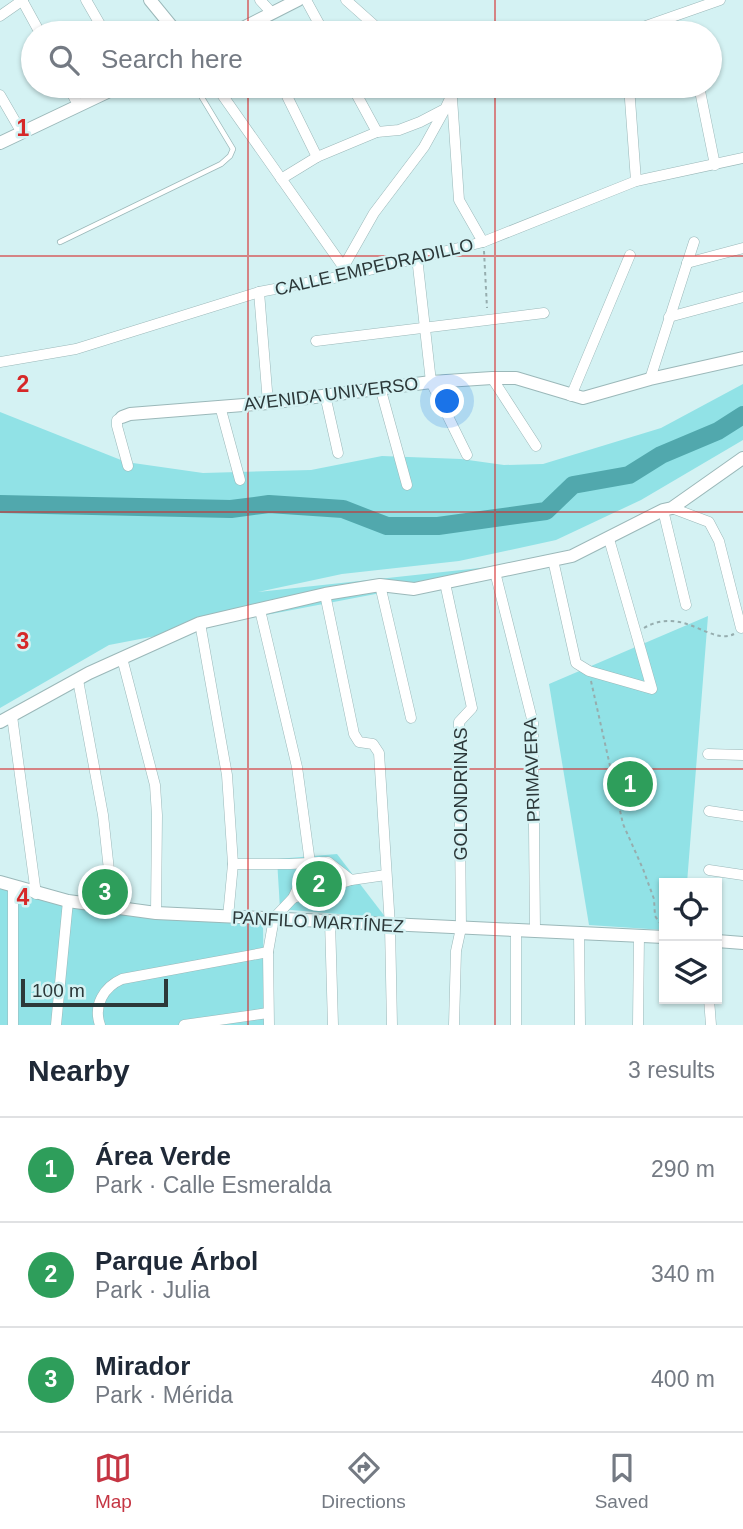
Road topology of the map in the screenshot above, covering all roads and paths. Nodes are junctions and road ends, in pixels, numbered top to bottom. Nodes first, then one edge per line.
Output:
1 (22, 0) edge
2 (86, 0) edge
3 (150, 0) edge
4 (260, 0) edge
5 (298, 0) edge
6 (306, 0) edge
7 (346, 0) edge
8 (720, 0) edge
9 (272, 13) junction
10 (0, 16) edge
11 (33, 21) edge
12 (98, 21) edge
13 (167, 21) edge
14 (262, 21) edge
15 (317, 21) edge
16 (370, 21) edge
17 (660, 21) edge
18 (0, 95) edge
19 (74, 98) edge
20 (93, 98) edge
21 (202, 98) edge
22 (224, 98) edge
23 (288, 98) edge
24 (359, 98) edge
25 (450, 98) edge
26 (452, 98) edge
27 (629, 98) edge
28 (701, 98) edge
29 (78, 105) junction
30 (445, 109) junction
31 (377, 132) junction
32 (22, 133) junction
33 (0, 144) edge
34 (317, 157) junction
35 (743, 158) edge
36 (715, 165) junction
37 (281, 179) junction
38 (636, 181) junction
39 (60, 242) dead end
40 (483, 242) junction
41 (694, 242) dead end
42 (743, 248) edge
43 (630, 255) dead end
44 (417, 257) junction
45 (687, 263) junction
46 (346, 270) junction
47 (259, 292) junction
48 (743, 297) edge
49 (544, 313) dead end
50 (669, 317) junction
51 (488, 320) junction
52 (426, 327) junction
53 (316, 341) dead end
54 (743, 358) edge
55 (0, 362) edge
56 (492, 378) junction
57 (650, 379) junction
58 (430, 382) junction
59 (380, 387) junction
60 (325, 395) junction
61 (571, 396) junction
62 (268, 403) junction
63 (219, 406) junction
64 (122, 416) joint
65 (536, 446) dead end
66 (338, 453) dead end
67 (467, 455) dead end
68 (743, 458) edge
69 (128, 466) dead end
70 (240, 480) dead end
71 (407, 485) dead end
72 (667, 509) junction
73 (609, 539) junction
74 (553, 560) junction
75 (495, 572) junction
76 (445, 583) junction
77 (380, 585) junction
78 (324, 594) junction
79 (687, 605) dead end
80 (260, 610) junction
81 (200, 623) junction
82 (741, 628) joint
83 (637, 632) junction
84 (122, 658) junction
85 (589, 671) junction
86 (78, 680) junction
87 (411, 718) dead end
88 (6, 719) edge
89 (708, 754) dead end
90 (743, 755) edge
91 (709, 811) dead end
92 (743, 816) edge
93 (233, 863) junction
94 (310, 863) junction
95 (709, 870) dead end
96 (386, 875) junction
97 (743, 875) edge
98 (351, 880) junction
99 (6, 884) edge
100 (36, 894) junction
101 (293, 898) junction
102 (68, 901) junction
103 (113, 908) junction
104 (156, 913) junction
105 (228, 917) junction
106 (274, 918) junction
107 (330, 921) junction
108 (659, 922) edge
109 (390, 926) junction
110 (461, 928) junction
111 (535, 929) junction
112 (516, 930) junction
113 (579, 932) junction
114 (639, 935) junction
115 (659, 937) edge
116 (722, 941) edge
117 (743, 943) edge
118 (268, 952) junction
119 (709, 1004) edge
120 (268, 1013) junction
121 (13, 1025) edge
122 (56, 1025) edge
123 (100, 1025) edge
124 (184, 1025) edge
125 (268, 1025) edge
126 (333, 1025) edge
127 (392, 1025) edge
128 (454, 1025) edge
129 (516, 1025) edge
130 (580, 1025) edge
131 (638, 1025) edge
132 (711, 1025) edge

1 - 10 street
1 - 11 street
2 - 12 street
3 - 13 street
4 - 9 street
5 - 9 street
6 - 15 street
7 - 16 street
8 - 17 street
9 - 14 street
18 - 32 street
19 - 29 street
20 - 29 street
21 - 39 lane
22 - 37 street
23 - 34 street
24 - 31 street
25 - 30 street
26 - 40 street
27 - 38 street
28 - 36 street
29 - 32 street
30 - 31 street
30 - 46 street
31 - 34 street
32 - 33 street
34 - 37 street
35 - 36 street, CALLE EMPEDRADILLO
36 - 38 street, CALLE EMPEDRADILLO
37 - 46 street
38 - 40 street, CALLE EMPEDRADILLO
40 - 44 street, CALLE EMPEDRADILLO
40 - 51 path
41 - 45 street
42 - 45 street
43 - 61 street
44 - 46 street, CALLE EMPEDRADILLO
44 - 52 street
45 - 50 street
46 - 47 street, CALLE EMPEDRADILLO
47 - 55 street, CALLE EMPEDRADILLO
47 - 62 street
48 - 50 street
49 - 51 street
50 - 57 street
51 - 52 street
52 - 53 street
52 - 58 street
54 - 57 street, AVENIDA UNIVERSO
56 - 58 street, AVENIDA UNIVERSO
56 - 61 street, AVENIDA UNIVERSO
56 - 65 street
57 - 61 street, AVENIDA UNIVERSO
58 - 59 street, AVENIDA UNIVERSO
58 - 67 street
59 - 60 street, AVENIDA UNIVERSO
59 - 71 street
60 - 62 street, AVENIDA UNIVERSO
60 - 66 street
62 - 63 street, AVENIDA UNIVERSO
63 - 64 street, AVENIDA UNIVERSO
63 - 70 street
64 - 69 street
68 - 72 street
72 - 73 street
72 - 79 street
72 - 82 street
73 - 74 street
73 - 83 street
74 - 75 street
74 - 85 street
75 - 76 street
75 - 111 street, PRIMAVERA
76 - 77 street
76 - 110 street, GOLONDRINAS
77 - 78 street
77 - 87 street
78 - 80 street
78 - 96 street
80 - 81 street
80 - 94 street
81 - 84 street
81 - 93 street
82 - 83 path
83 - 85 street
84 - 86 street
84 - 104 street
85 - 108 path
86 - 88 street
86 - 103 street
88 - 100 street
89 - 90 street
91 - 92 street
93 - 94 street
93 - 105 street
94 - 98 street
94 - 101 street
95 - 97 street
96 - 98 street
96 - 109 street
98 - 101 street
99 - 100 street, PANFILO MARTÍNEZ
99 - 121 street
100 - 102 street, PANFILO MARTÍNEZ
101 - 106 street
102 - 103 street, PANFILO MARTÍNEZ
102 - 122 street
103 - 104 street, PANFILO MARTÍNEZ
104 - 105 street, PANFILO MARTÍNEZ
105 - 106 street, PANFILO MARTÍNEZ
106 - 107 street, PANFILO MARTÍNEZ
106 - 118 street
107 - 109 street, PANFILO MARTÍNEZ
107 - 126 street
109 - 110 street, PANFILO MARTÍNEZ
109 - 127 street
110 - 112 street, PANFILO MARTÍNEZ
110 - 128 street
111 - 112 street, PANFILO MARTÍNEZ
111 - 113 street, PANFILO MARTÍNEZ
112 - 129 street
113 - 114 street, PANFILO MARTÍNEZ
113 - 130 street
114 - 115 street, PANFILO MARTÍNEZ
114 - 131 street
116 - 117 street
118 - 120 street
118 - 123 street
119 - 132 street
120 - 124 street
120 - 125 street

